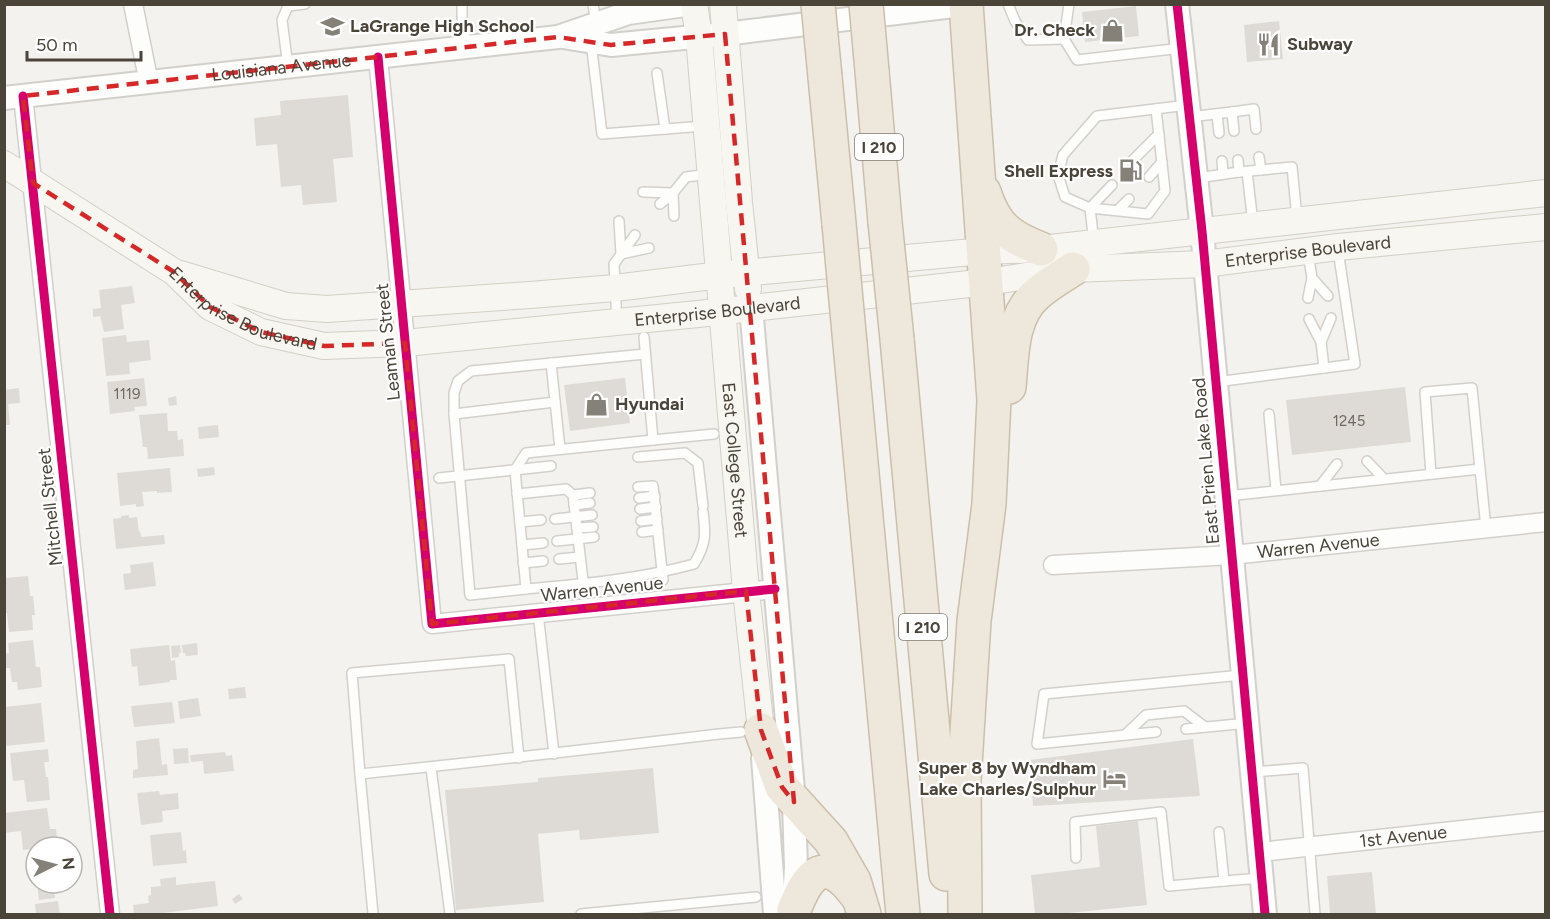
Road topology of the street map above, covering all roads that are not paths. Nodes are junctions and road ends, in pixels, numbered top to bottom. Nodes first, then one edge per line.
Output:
1 (133, 4) edge
2 (305, 4) edge
3 (462, 4) edge
4 (693, 4) edge
5 (723, 4) edge
6 (818, 4) edge
7 (866, 4) edge
8 (1008, 4) edge
9 (1069, 4) edge
10 (1178, 4) edge
11 (967, 5) edge
12 (617, 11) edge
13 (593, 23) edge
14 (725, 34) junction
15 (699, 37) junction
16 (1064, 39) junction
17 (466, 47) junction
18 (1182, 48) junction
19 (378, 57) junction
20 (288, 67) junction
21 (657, 73) dead end
22 (149, 83) junction
23 (14, 97) edge
24 (1156, 109) junction
25 (1189, 111) junction
26 (1232, 112) junction
27 (1217, 114) junction
28 (707, 126) junction
29 (665, 129) junction
30 (1256, 129) dead end
31 (1234, 131) dead end
32 (1219, 133) dead end
33 (1159, 134) junction
34 (1259, 158) dead end
35 (1238, 160) dead end
36 (1132, 161) dead end
37 (1222, 161) dead end
38 (1162, 162) junction
39 (4, 164) edge
40 (1261, 170) junction
41 (978, 172) junction
42 (1243, 172) junction
43 (711, 174) junction
44 (1223, 174) junction
45 (1149, 177) dead end
46 (1196, 178) junction
47 (33, 183) junction
48 (1112, 185) dead end
49 (643, 192) dead end
50 (673, 193) junction
51 (1545, 193) edge
52 (1129, 199) dead end
53 (660, 204) dead end
54 (1090, 208) junction
55 (1118, 210) junction
56 (674, 216) dead end
57 (1335, 217) junction
58 (619, 221) dead end
59 (1298, 221) junction
60 (1253, 226) junction
61 (1545, 227) edge
62 (1202, 231) junction
63 (635, 235) dead end
64 (1094, 243) junction
65 (1338, 247) junction
66 (649, 248) dead end
67 (1041, 249) junction
68 (1307, 251) junction
69 (621, 254) junction
70 (1204, 264) junction
71 (986, 267) junction
72 (1072, 269) junction
73 (174, 272) junction
74 (746, 273) junction
75 (720, 275) junction
76 (1312, 278) junction
77 (615, 288) junction
78 (1328, 296) dead end
79 (1308, 298) dead end
80 (401, 304) junction
81 (751, 307) junction
82 (723, 311) junction
83 (1331, 318) dead end
84 (1310, 320) dead end
85 (617, 322) junction
86 (644, 337) dead end
87 (1321, 342) junction
88 (405, 343) junction
89 (645, 354) junction
90 (551, 363) junction
91 (1324, 368) junction
92 (1216, 382) junction
93 (555, 402) junction
94 (454, 414) junction
95 (1269, 414) dead end
96 (714, 434) dead end
97 (653, 440) junction
98 (560, 449) junction
99 (639, 457) dead end
100 (1367, 461) dead end
101 (1337, 464) dead end
102 (551, 466) dead end
103 (1480, 469) junction
104 (515, 470) junction
105 (1431, 474) junction
106 (459, 476) junction
107 (439, 478) dead end
108 (1384, 479) junction
109 (1320, 486) junction
110 (638, 487) dead end
111 (1276, 490) junction
112 (517, 494) junction
113 (655, 496) junction
114 (1227, 496) junction
115 (590, 498) dead end
116 (639, 498) dead end
117 (573, 500) junction
118 (989, 504) junction
119 (656, 507) junction
120 (640, 509) dead end
121 (592, 515) dead end
122 (575, 517) junction
123 (555, 519) dead end
124 (657, 519) junction
125 (541, 520) dead end
126 (641, 521) dead end
127 (520, 522) junction
128 (1545, 522) edge
129 (592, 527) dead end
130 (577, 528) junction
131 (1486, 528) junction
132 (658, 530) junction
133 (642, 532) dead end
134 (594, 537) dead end
135 (578, 539) junction
136 (557, 541) dead end
137 (543, 543) dead end
138 (522, 545) junction
139 (1232, 555) junction
140 (580, 556) junction
141 (559, 559) dead end
142 (543, 561) dead end
143 (523, 563) junction
144 (1053, 565) dead end
145 (662, 577) junction
146 (584, 586) junction
147 (526, 589) junction
148 (775, 589) junction
149 (746, 591) junction
150 (538, 613) junction
151 (432, 624) joint
152 (1244, 675) junction
153 (1248, 723) junction
154 (1205, 727) junction
155 (1186, 729) dead end
156 (751, 731) junction
157 (1156, 732) dead end
158 (1125, 735) junction
159 (554, 754) junction
160 (519, 758) junction
161 (431, 768) junction
162 (1253, 772) junction
163 (360, 774) junction
164 (794, 802) junction
165 (1545, 821) edge
166 (1220, 832) dead end
167 (1310, 846) junction
168 (1260, 852) junction
169 (1076, 858) dead end
170 (1262, 878) junction
171 (1224, 881) junction
172 (756, 897) dead end
173 (862, 906) edge
174 (788, 913) edge
175 (110, 915) edge
176 (373, 915) edge
177 (450, 915) edge
178 (581, 915) edge
179 (903, 915) edge
180 (950, 915) edge
181 (965, 915) edge
182 (1265, 915) edge
183 (1315, 915) edge

1 - 22 street
2 - 20 lane
3 - 17 lane
4 - 12 street, Louisiana Avenue
4 - 15 main road, East College Street
5 - 14 main road, East College Street
6 - 179 highway, I 210, bridge
7 - 180 highway, I 210, bridge
8 - 16 lane
9 - 16 lane
10 - 18 street, East Prien Lake Road
11 - 14 street, Louisiana Avenue
11 - 41 highway
12 - 13 street, Louisiana Avenue
13 - 15 street, Louisiana Avenue
13 - 17 street, Louisiana Avenue
13 - 29 lane
14 - 15 street, Louisiana Avenue
14 - 74 main road, East College Street
15 - 28 main road, East College Street
16 - 18 lane
17 - 19 street, Louisiana Avenue
18 - 25 street, East Prien Lake Road
19 - 20 street, Louisiana Avenue
19 - 80 street, Leaman Street
20 - 22 street, Louisiana Avenue
21 - 29 lane
22 - 23 street, Louisiana Avenue
23 - 47 street, Mitchell Street
24 - 25 lane
24 - 33 lane
24 - 54 lane
25 - 27 lane
25 - 46 street, East Prien Lake Road
26 - 27 lane
26 - 30 lane
26 - 31 lane
27 - 32 lane
28 - 29 lane
28 - 43 main road, East College Street
33 - 36 lane
33 - 38 lane
34 - 40 lane
35 - 42 lane
37 - 44 lane
38 - 45 lane
38 - 55 lane
39 - 47 main road
40 - 42 lane
40 - 59 lane
41 - 67 highway
41 - 71 highway
42 - 44 lane
42 - 60 lane
43 - 50 lane
43 - 75 main road, East College Street
44 - 46 lane
46 - 62 street, East Prien Lake Road
47 - 73 main road
47 - 175 street, Mitchell Street
48 - 54 lane
49 - 50 lane
50 - 53 lane
50 - 56 lane
51 - 57 main road, Enterprise Boulevard
52 - 55 lane
54 - 55 lane
54 - 64 lane
57 - 59 main road, Enterprise Boulevard
57 - 65 main road
58 - 69 lane
59 - 60 main road, Enterprise Boulevard
60 - 62 main road, Enterprise Boulevard
61 - 65 main road, Enterprise Boulevard
62 - 64 main road, Enterprise Boulevard
62 - 70 street, East Prien Lake Road
63 - 69 lane
64 - 67 main road, Enterprise Boulevard
65 - 68 main road, Enterprise Boulevard
65 - 91 lane
66 - 69 lane
67 - 71 main road, Enterprise Boulevard
68 - 70 main road, Enterprise Boulevard
68 - 76 lane
69 - 77 lane
70 - 72 main road, Enterprise Boulevard
70 - 92 street, East Prien Lake Road
71 - 72 main road, Enterprise Boulevard
71 - 74 main road, Enterprise Boulevard
71 - 81 main road, Enterprise Boulevard
71 - 118 highway
72 - 118 highway
73 - 80 main road, Enterprise Boulevard
73 - 88 main road, Enterprise Boulevard
74 - 75 main road, Enterprise Boulevard
74 - 81 main road, East College Street
75 - 77 main road, Enterprise Boulevard
75 - 82 main road, East College Street
76 - 78 lane
76 - 79 lane
77 - 80 main road, Enterprise Boulevard
77 - 85 lane
80 - 88 street, Leaman Street
81 - 82 main road, Enterprise Boulevard
81 - 148 street, East College Street
82 - 85 main road, Enterprise Boulevard
82 - 149 main road, East College Street
83 - 87 lane
84 - 87 lane
85 - 88 main road, Enterprise Boulevard
86 - 89 lane
87 - 91 lane
88 - 151 street, Leaman Street
89 - 90 lane
89 - 97 lane
90 - 93 lane
90 - 94 lane
91 - 92 lane
92 - 114 street, East Prien Lake Road
93 - 94 lane
93 - 98 lane
94 - 106 lane
95 - 111 lane
96 - 97 lane
97 - 98 lane
98 - 104 lane
99 - 145 lane
100 - 108 lane
101 - 109 lane
102 - 104 lane
103 - 105 lane
103 - 105 lane
103 - 131 lane
104 - 106 lane
104 - 112 lane
105 - 108 lane
106 - 107 lane
106 - 147 lane
108 - 109 lane
109 - 111 lane
110 - 113 lane
111 - 114 lane
112 - 117 lane
112 - 127 lane
113 - 116 lane
113 - 119 lane
114 - 139 street, East Prien Lake Road
115 - 117 lane
117 - 122 lane
118 - 181 highway
119 - 120 lane
119 - 124 lane
121 - 122 lane
122 - 123 lane
122 - 130 lane
124 - 126 lane
124 - 132 lane
125 - 127 lane
127 - 138 lane
128 - 131 street, Warren Avenue
129 - 130 lane
130 - 135 lane
131 - 139 street, Warren Avenue
132 - 133 lane
132 - 145 lane
134 - 135 lane
135 - 136 lane
135 - 140 lane
137 - 138 lane
138 - 143 lane
139 - 144 street, Warren Avenue
139 - 152 street, East Prien Lake Road
140 - 141 lane
140 - 146 lane
142 - 143 lane
143 - 147 lane
145 - 146 lane
146 - 147 lane
148 - 149 street, Warren Avenue
148 - 164 street, East College Street
149 - 150 street, Warren Avenue
149 - 156 main road, East College Street
150 - 151 street, Warren Avenue
150 - 159 lane
152 - 153 street, East Prien Lake Road
152 - 158 lane
153 - 154 lane
153 - 162 street, East Prien Lake Road
154 - 155 lane
154 - 158 lane
156 - 159 lane
156 - 164 highway
156 - 174 street, East College Street
157 - 158 lane
159 - 160 lane
160 - 161 lane
160 - 163 lane
161 - 163 lane
161 - 177 lane
162 - 167 lane
162 - 168 street, East Prien Lake Road
163 - 176 lane
164 - 173 highway
164 - 174 street, East College Street
165 - 167 street, 1st Avenue
166 - 171 lane
167 - 168 street, 1st Avenue
167 - 183 lane
168 - 170 street, East Prien Lake Road
169 - 171 lane
170 - 171 lane
170 - 182 street, East Prien Lake Road
172 - 178 lane
173 - 174 highway

